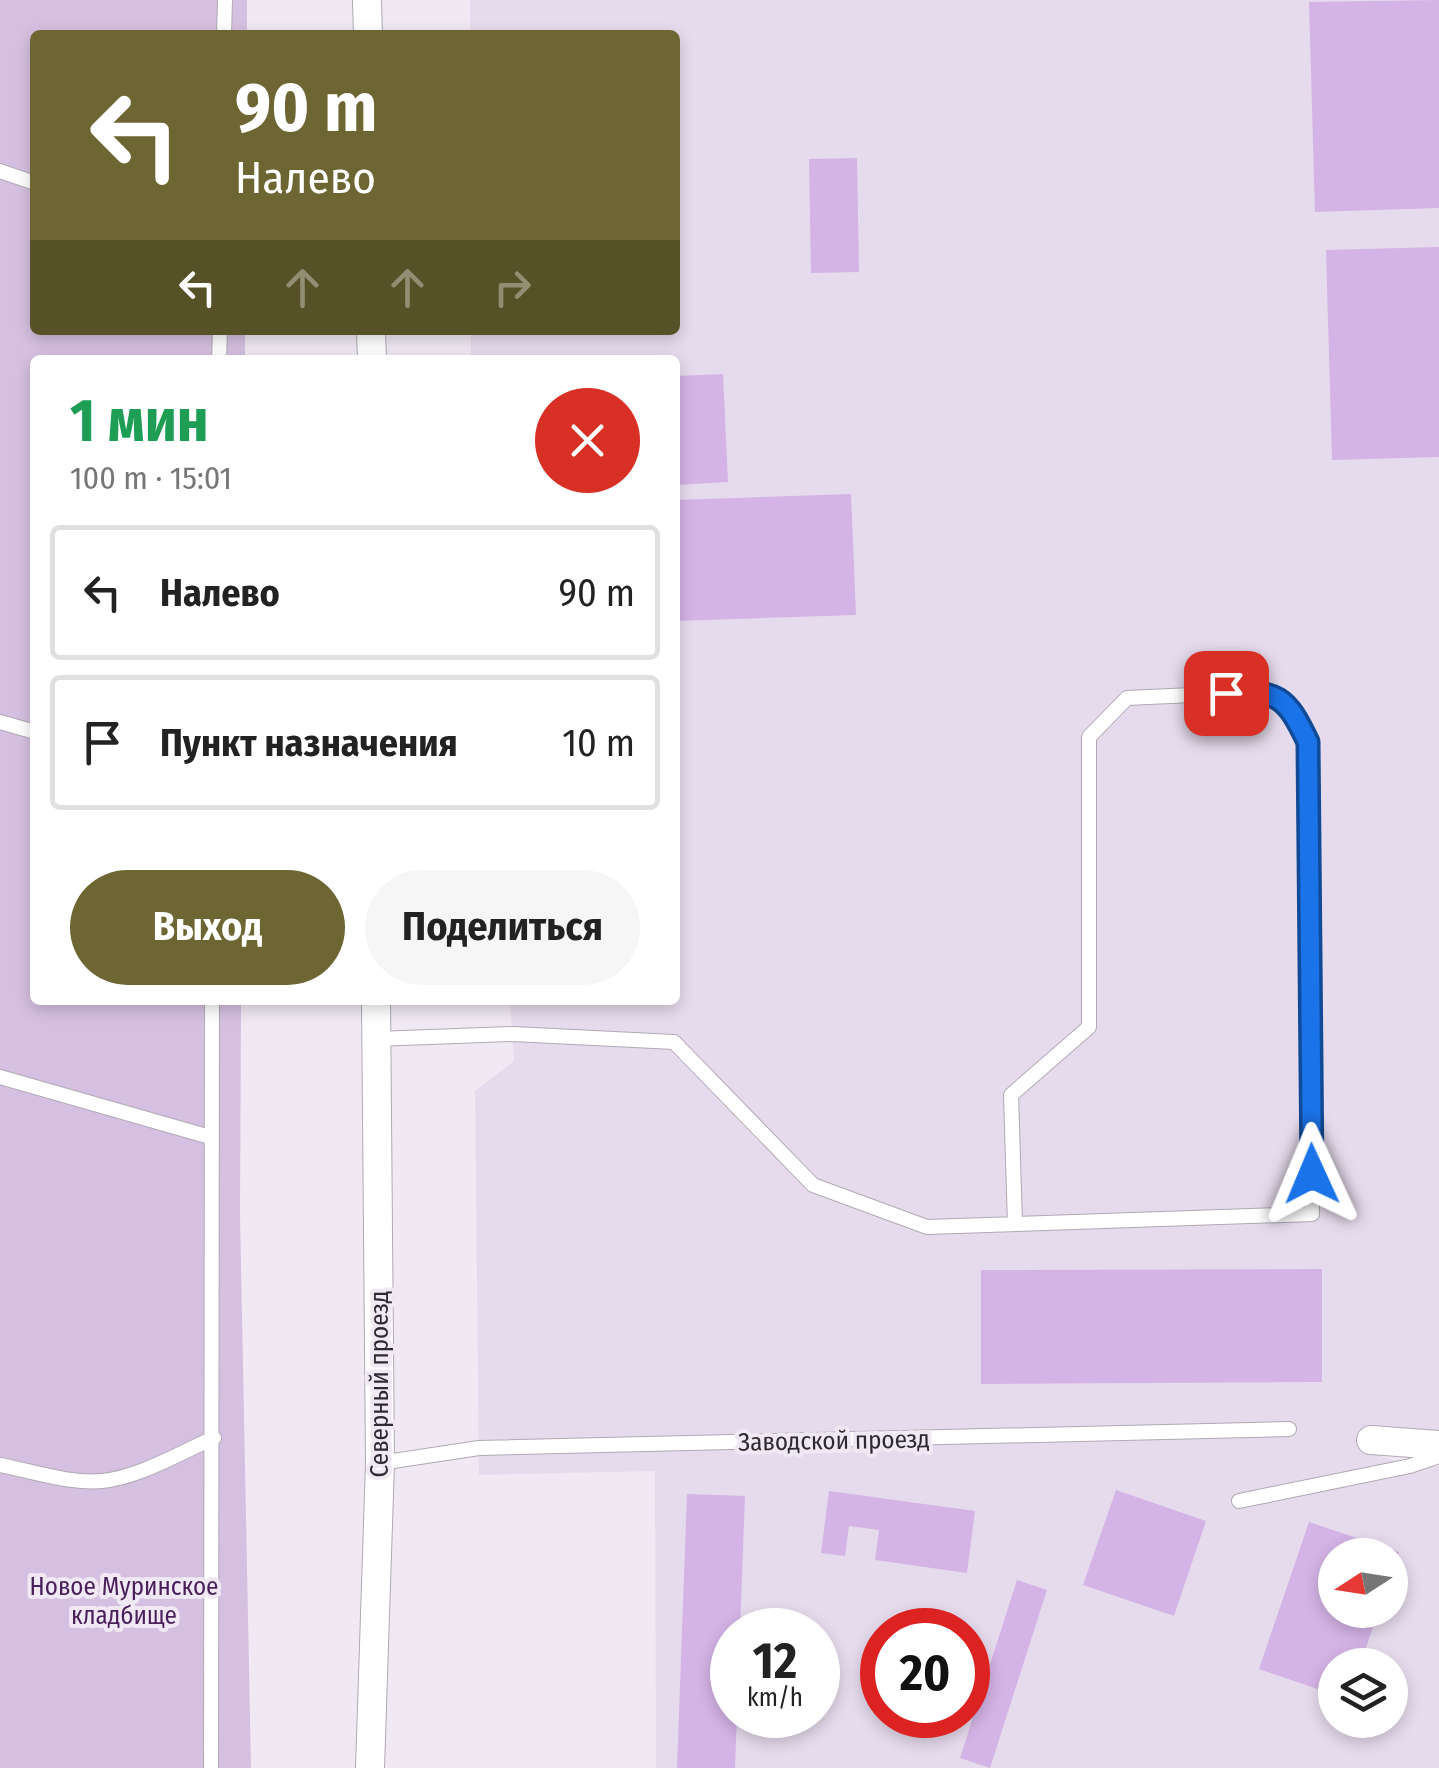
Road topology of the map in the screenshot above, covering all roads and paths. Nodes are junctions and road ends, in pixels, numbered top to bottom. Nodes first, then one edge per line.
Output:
1 (224, 0) edge
2 (367, 0) edge
3 (224, 30) edge
4 (368, 30) edge
5 (0, 171) edge
6 (30, 181) edge
7 (0, 722) edge
8 (30, 731) edge
9 (212, 1005) edge
10 (376, 1005) edge
11 (376, 1039) junction
12 (0, 1078) edge
13 (210, 1137) junction
14 (1015, 1224) junction
15 (1289, 1430) dead end
16 (214, 1438) junction
17 (1371, 1440) dead end
18 (1439, 1445) edge
19 (1439, 1456) edge
20 (380, 1463) junction
21 (0, 1465) edge
22 (1239, 1501) dead end
23 (211, 1768) edge
24 (370, 1768) edge

1 - 3 lane
2 - 4 street
5 - 6 lane
7 - 8 lane
9 - 13 lane
10 - 11 street, Северный проезд
11 - 14 lane
11 - 20 street, Северный проезд
12 - 13 lane
13 - 16 lane
14 - 14 lane
15 - 20 lane, Заводской проезд
16 - 21 lane
16 - 23 lane
17 - 18 street
19 - 22 lane
20 - 24 street, Северный проезд

